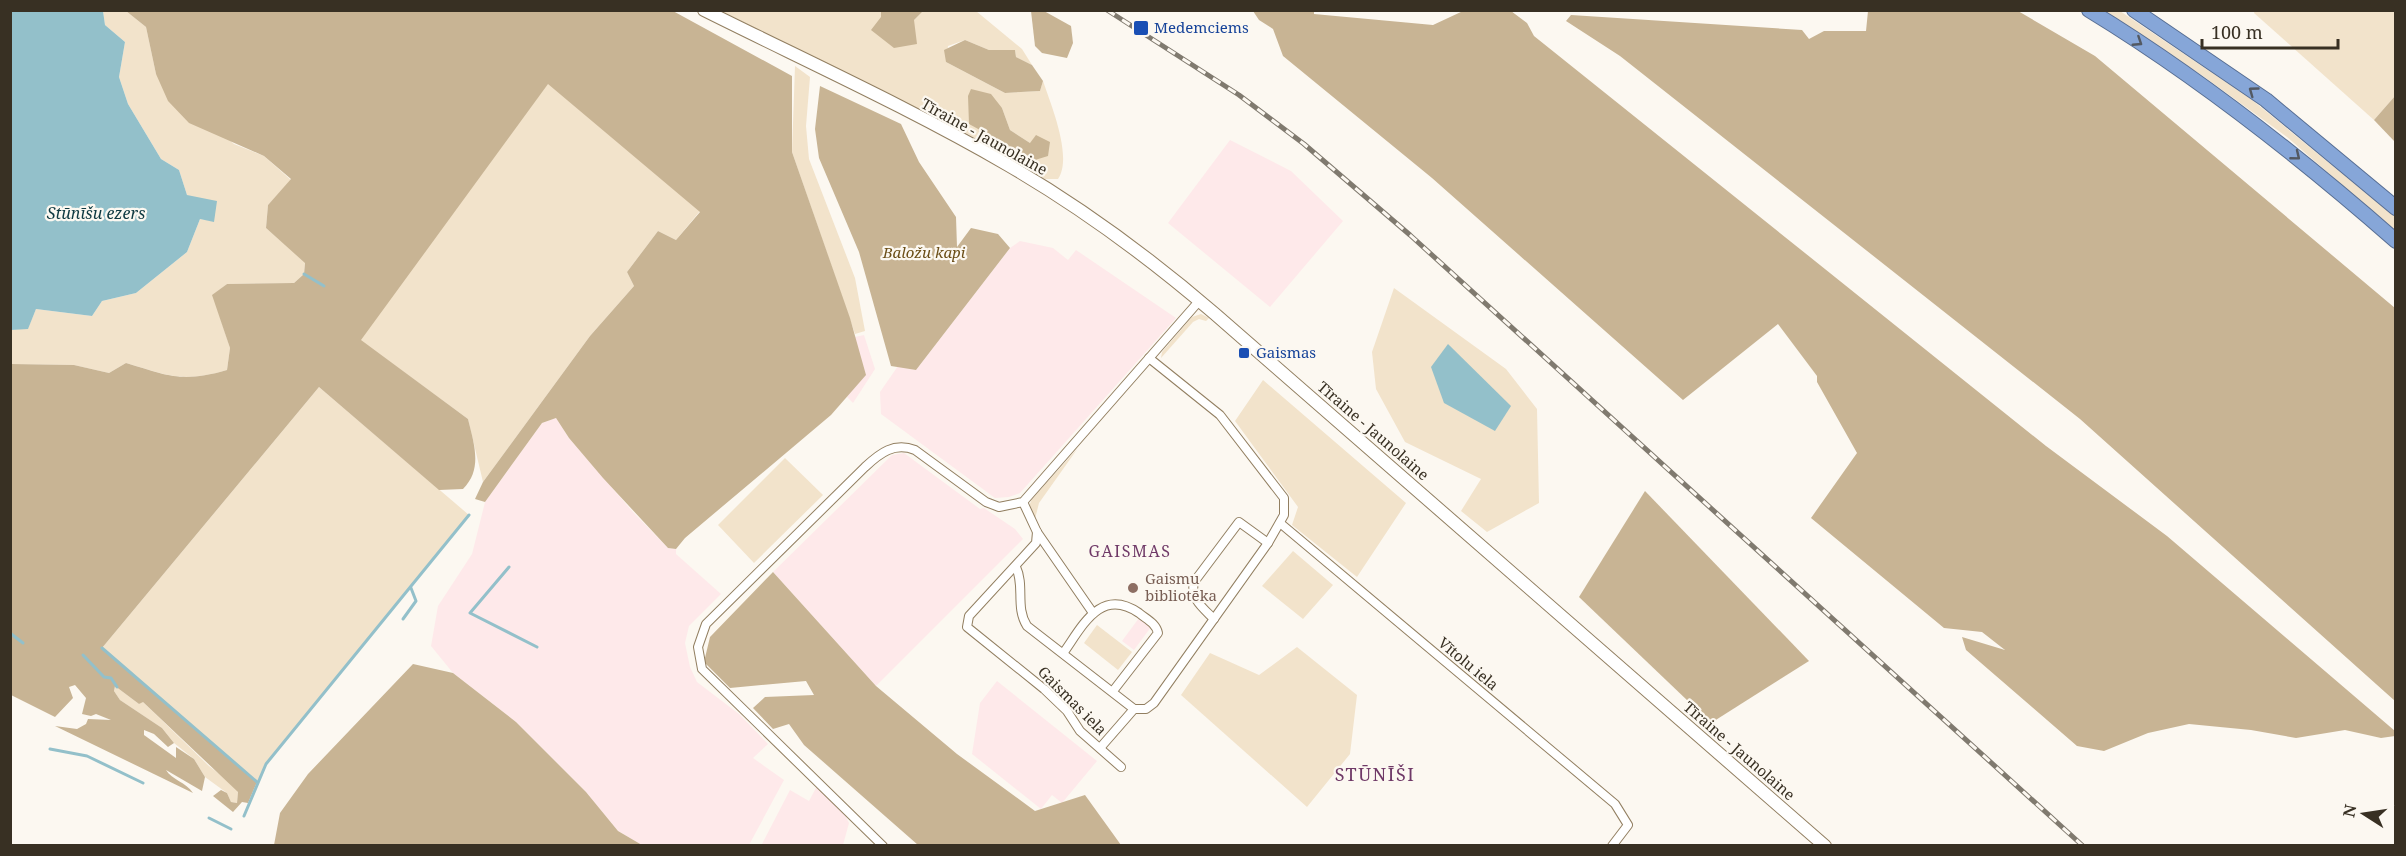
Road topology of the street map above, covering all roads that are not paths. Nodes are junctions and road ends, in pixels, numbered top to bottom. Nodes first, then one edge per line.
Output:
1 (704, 10) edge
2 (2089, 10) edge
3 (2134, 10) edge
4 (2396, 208) edge
5 (2396, 241) edge
6 (1200, 300) junction
7 (1149, 358) junction
8 (1023, 502) junction
9 (1280, 523) junction
10 (1037, 532) junction
11 (1268, 543) junction
12 (1016, 567) junction
13 (1092, 613) junction
14 (1214, 619) junction
15 (1064, 652) junction
16 (1113, 691) junction
17 (1134, 709) junction
18 (1100, 748) junction
19 (1121, 767) dead end
20 (883, 846) edge
21 (1612, 846) edge
22 (1825, 846) edge

1 - 6 main road, Tīraine - Jaunolaine
2 -> 5 highway
4 -> 3 highway
6 - 7 street
6 - 22 main road, Tīraine - Jaunolaine
7 - 8 street
7 - 9 street, Gaismas iela
8 - 10 street
8 - 20 street
9 - 11 street, Gaismas iela
9 - 21 street, Vītolu iela
10 - 12 street, Gaismas iela
10 - 13 street
11 - 14 street, Gaismas iela
11 - 14 street
12 - 15 street
12 - 18 street, Gaismas iela
13 - 15 street
13 - 16 street
14 - 17 street, Gaismas iela
15 - 16 street
16 - 17 street
17 - 18 street, Gaismas iela
18 - 19 street

